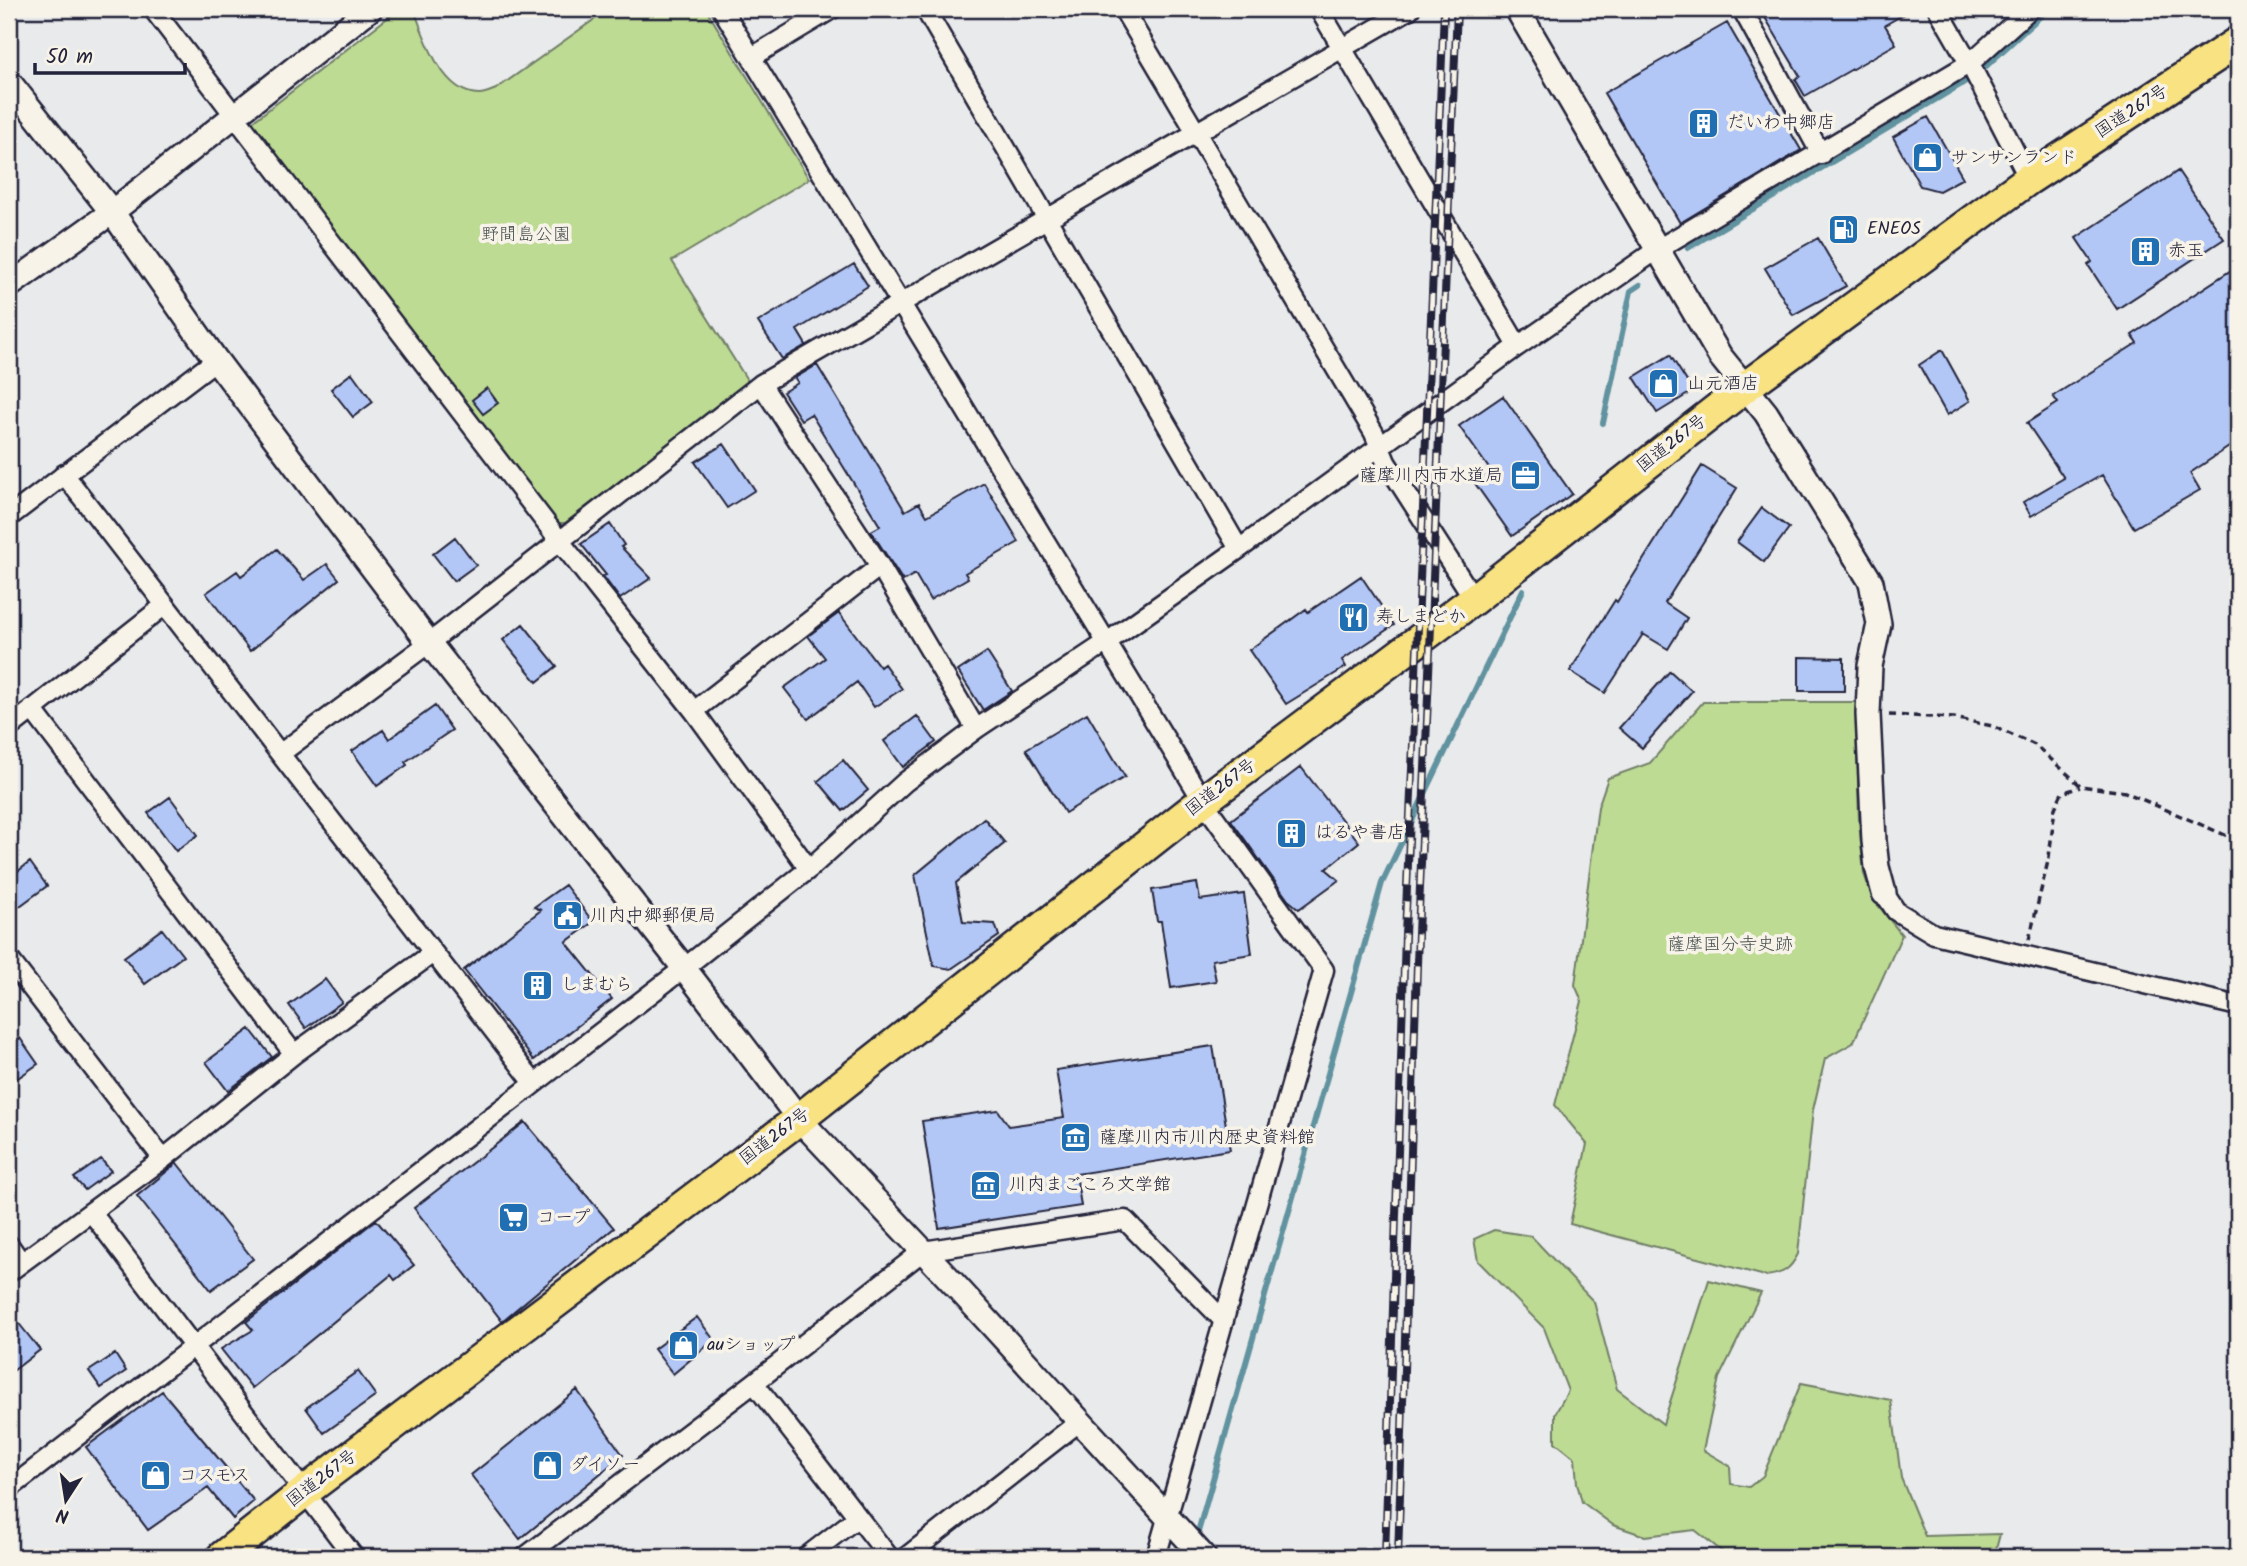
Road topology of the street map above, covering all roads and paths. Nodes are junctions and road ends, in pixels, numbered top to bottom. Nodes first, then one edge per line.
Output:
1 (153, 9) edge
2 (370, 9) edge
3 (722, 9) edge
4 (832, 9) edge
5 (925, 9) edge
6 (1123, 9) edge
7 (1318, 9) edge
8 (1410, 9) edge
9 (1517, 9) edge
10 (1742, 9) edge
11 (1938, 9) edge
12 (2030, 9) edge
13 (2238, 42) edge
14 (1341, 49) junction
15 (752, 57) junction
16 (1974, 70) junction
17 (9, 82) edge
18 (233, 116) junction
19 (1195, 133) junction
20 (1821, 154) junction
21 (2029, 179) junction
22 (112, 212) junction
23 (1046, 218) junction
24 (1658, 249) junction
25 (9, 286) edge
26 (902, 304) junction
27 (1518, 346) junction
28 (216, 360) junction
29 (761, 384) junction
30 (1744, 388) junction
31 (1379, 446) junction
32 (64, 474) junction
33 (9, 517) edge
34 (559, 540) junction
35 (1239, 549) junction
36 (880, 566) junction
37 (1474, 598) junction
38 (165, 606) junction
39 (1107, 642) junction
40 (429, 643) junction
41 (32, 709) junction
42 (694, 711) junction
43 (1868, 714) junction
44 (9, 728) edge
45 (976, 729) junction
46 (281, 752) junction
47 (2081, 786) junction
48 (1203, 801) junction
49 (2238, 839) edge
50 (809, 869) junction
51 (1884, 893) joint
52 (433, 953) junction
53 (2025, 956) junction
54 (9, 958) edge
55 (684, 968) junction
56 (2238, 1006) edge
57 (294, 1054) junction
58 (534, 1083) junction
59 (799, 1119) junction
60 (163, 1159) junction
61 (92, 1213) junction
62 (9, 1245) edge
63 (923, 1251) junction
64 (15, 1267) edge
65 (1224, 1321) junction
66 (193, 1349) junction
67 (754, 1383) junction
68 (1079, 1422) junction
69 (9, 1489) edge
70 (303, 1493) junction
71 (858, 1517) junction
72 (1172, 1523) junction
73 (1202, 1556) edge
74 (222, 1557) edge
75 (354, 1557) edge
76 (525, 1557) edge
77 (806, 1557) edge
78 (890, 1557) edge
79 (906, 1557) edge
80 (1156, 1557) edge

1 - 18 street
2 - 18 street
3 - 15 street
4 - 15 street
5 - 23 street
6 - 19 street
7 - 14 street
8 - 14 street
9 - 24 street
10 - 20 street
11 - 16 street
12 - 16 street
13 - 21 highway, 国道267号
14 - 19 street
14 - 27 street
15 - 26 street
16 - 20 street
16 - 21 street
17 - 22 street
18 - 22 street
18 - 34 street
19 - 23 street
19 - 31 street
20 - 24 street
21 - 30 highway, 国道267号
22 - 25 street
22 - 28 street
23 - 26 street
23 - 35 street
24 - 27 street
24 - 30 street
26 - 29 street
26 - 39 street
27 - 31 street
28 - 32 street
28 - 40 street
29 - 34 street
29 - 36 street
30 - 37 highway, 国道267号
30 - 43 street
31 - 35 street
31 - 37 street
32 - 33 street
32 - 38 street
34 - 40 street
34 - 42 street
35 - 39 street
36 - 42 street
36 - 45 street
37 - 48 highway, 国道267号
38 - 41 street
38 - 46 street
39 - 45 street
39 - 48 street
40 - 46 street
40 - 55 street
41 - 44 street
41 - 57 street
42 - 50 street
43 - 47 path
43 - 51 street
45 - 50 street
46 - 52 street
47 - 49 path
47 - 53 path
48 - 59 highway, 国道267号
48 - 65 street
50 - 55 street
51 - 53 street
52 - 57 street
52 - 58 street
53 - 56 street
54 - 60 street
55 - 58 street
55 - 59 street
57 - 60 street
58 - 66 street
59 - 63 street
59 - 70 highway, 国道267号
60 - 61 street
61 - 64 street
61 - 66 street
62 - 64 street
63 - 65 street
63 - 67 street
63 - 68 street
65 - 72 street
66 - 69 street
66 - 70 street
67 - 71 street
67 - 76 street
68 - 72 street
68 - 79 street
70 - 74 highway, 国道267号
70 - 75 street
71 - 77 street
71 - 78 street
72 - 73 street
72 - 80 street

